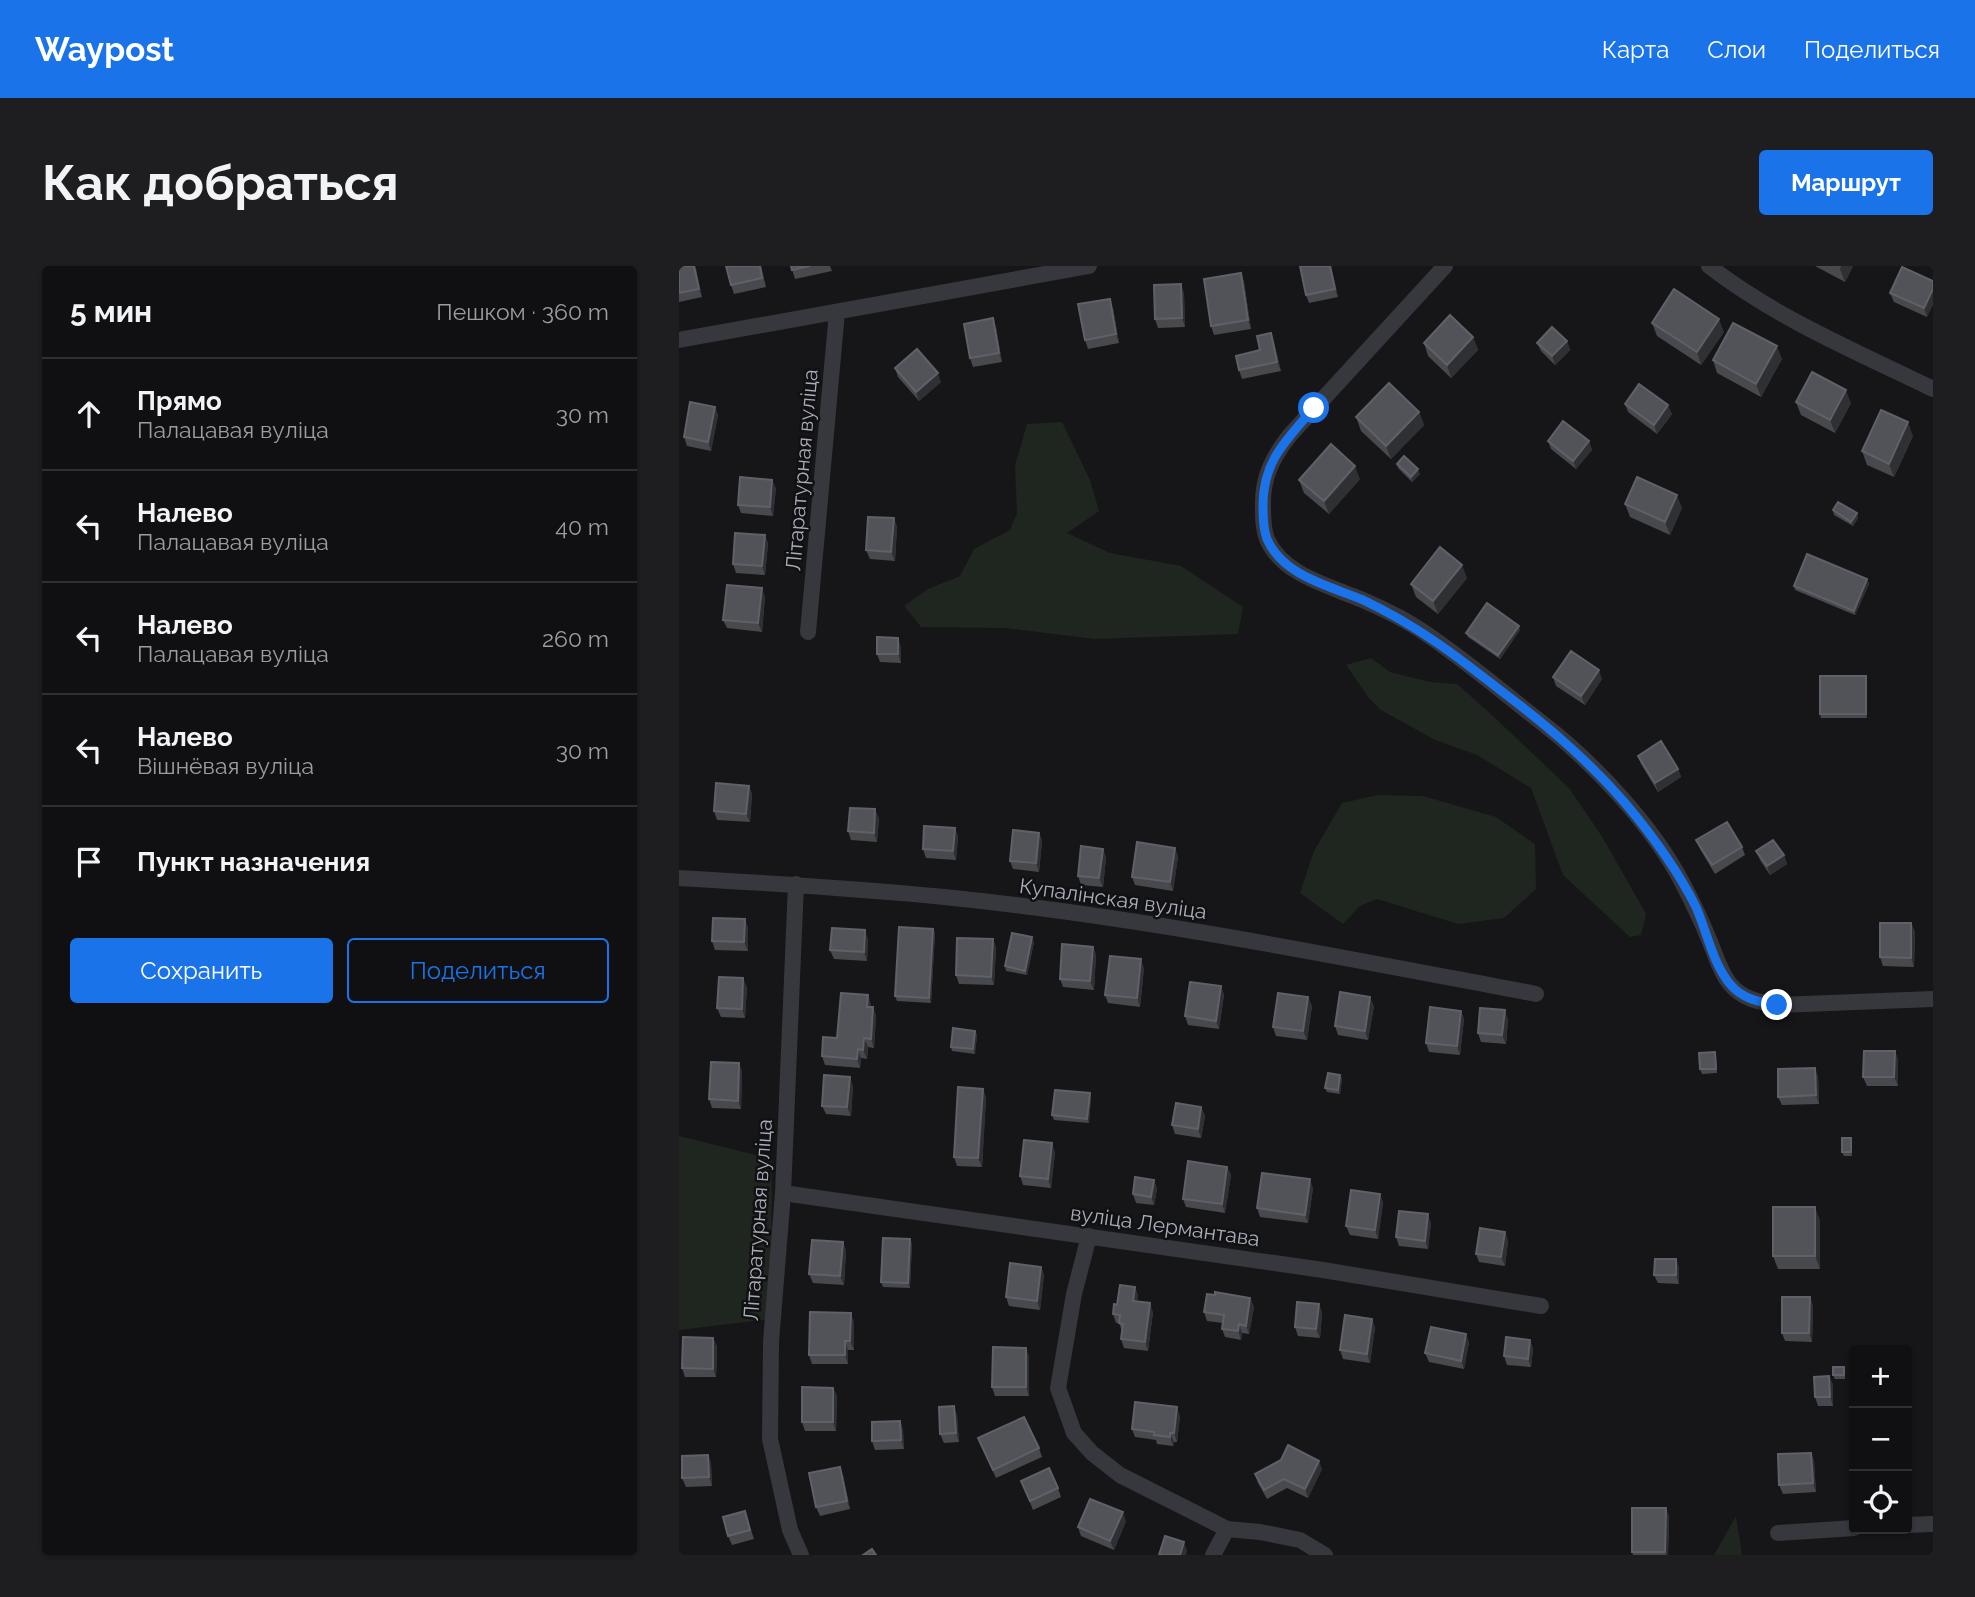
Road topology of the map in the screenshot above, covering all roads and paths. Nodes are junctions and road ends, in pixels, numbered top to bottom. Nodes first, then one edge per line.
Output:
1 (1089, 266) edge
2 (1445, 266) edge
3 (1709, 266) edge
4 (837, 312) junction
5 (679, 340) edge
6 (1933, 389) edge
7 (808, 632) dead end
8 (679, 878) edge
9 (796, 884) junction
10 (1536, 994) dead end
11 (1933, 999) edge
12 (783, 1193) junction
13 (1089, 1236) junction
14 (1541, 1306) dead end
15 (1933, 1524) edge
16 (1912, 1525) edge
17 (1849, 1528) edge
18 (1227, 1530) junction
19 (1778, 1533) dead end
20 (801, 1555) edge
21 (1213, 1555) edge
22 (1325, 1555) edge

1 - 4 street
2 - 11 street
3 - 6 street
4 - 5 street
4 - 7 street, Літаратурная вуліца
8 - 9 street, Купалінская вуліца
9 - 10 street, Купалінская вуліца
9 - 12 street, Літаратурная вуліца
12 - 13 street, вуліца Лермантава
12 - 20 street, Літаратурная вуліца
13 - 14 street, вуліца Лермантава
13 - 18 street
15 - 16 street
17 - 19 street
18 - 21 street
18 - 22 street

